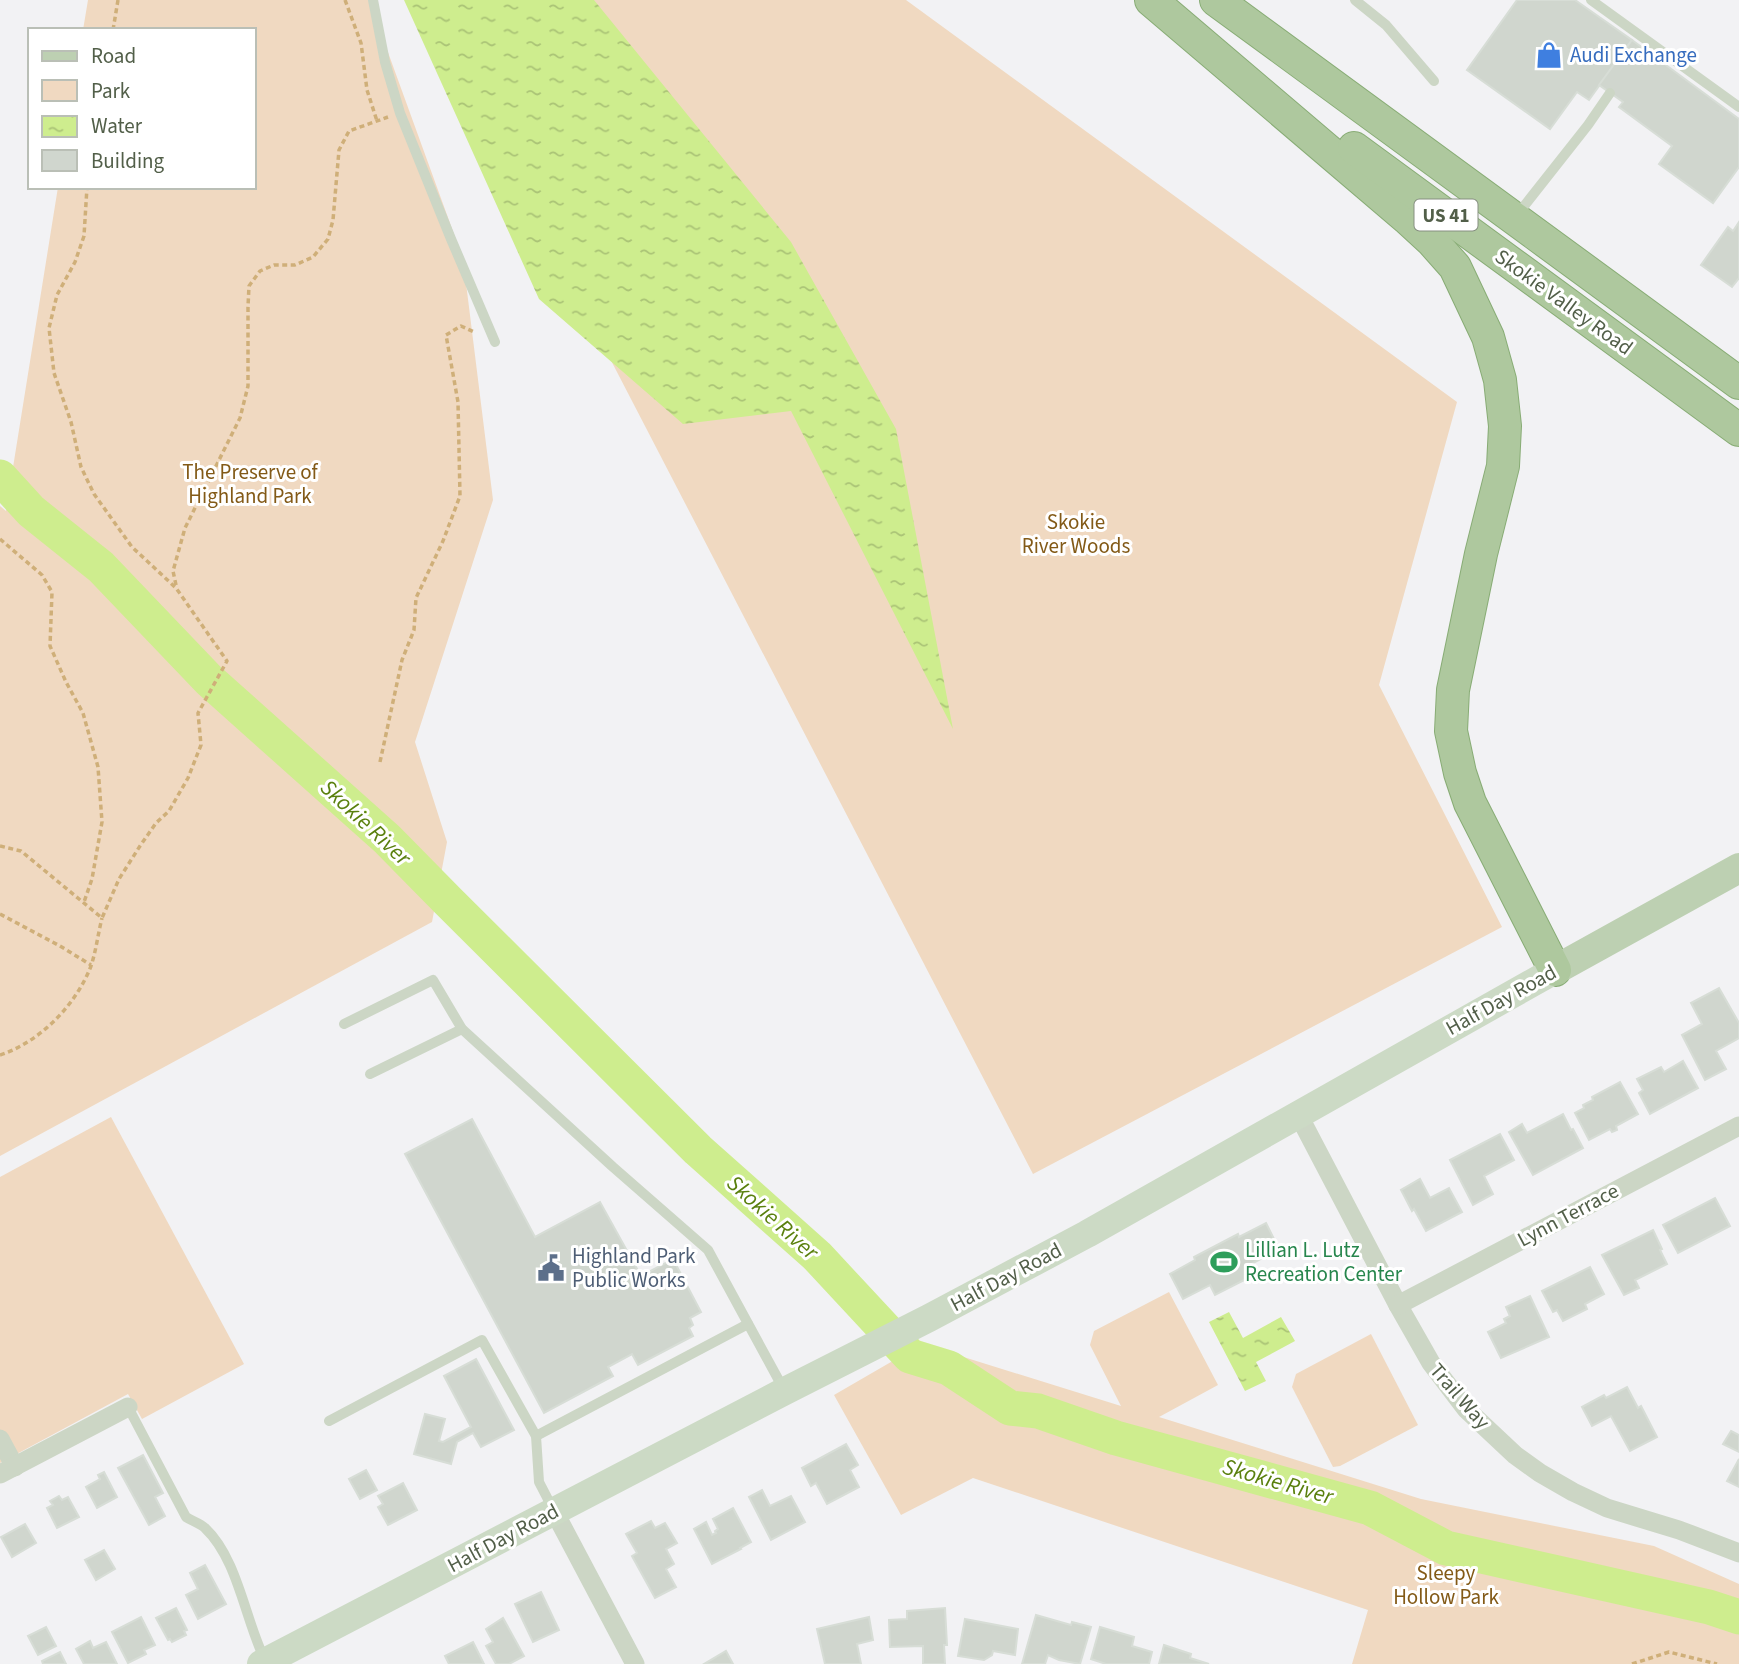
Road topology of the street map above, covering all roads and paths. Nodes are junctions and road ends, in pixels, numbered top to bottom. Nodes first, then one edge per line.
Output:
1 (118, 0) edge
2 (345, 0) edge
3 (373, 0) edge
4 (1152, 0) edge
5 (1216, 0) edge
6 (1355, 0) edge
7 (1591, 0) edge
8 (113, 28) edge
9 (1434, 81) dead end
10 (1610, 93) dead end
11 (1739, 107) edge
12 (400, 113) junction
13 (377, 121) junction
14 (87, 189) edge
15 (1514, 218) junction
16 (495, 342) joint
17 (1739, 383) edge
18 (1739, 430) edge
19 (0, 539) edge
20 (176, 588) junction
21 (380, 762) dead end
22 (0, 846) edge
23 (1739, 868) edge
24 (83, 903) junction
25 (0, 914) edge
26 (102, 918) junction
27 (91, 965) junction
28 (1555, 970) junction
29 (344, 1024) dead end
30 (462, 1029) junction
31 (0, 1055) edge
32 (370, 1074) dead end
33 (1298, 1114) junction
34 (1739, 1126) edge
35 (1398, 1305) junction
36 (748, 1324) junction
37 (785, 1391) junction
38 (128, 1407) joint
39 (328, 1421) dead end
40 (536, 1436) junction
41 (0, 1439) edge
42 (7, 1470) edge
43 (554, 1511) junction
44 (1739, 1553) edge
45 (264, 1663) edge
46 (635, 1664) edge
47 (1632, 1664) edge
48 (1717, 1664) edge

1 - 8 path
2 - 13 path
3 - 12 lane
4 - 18 highway, Skokie Valley Road / US 41
4 - 28 highway
5 - 15 highway, Skokie Valley Road / US 41
6 - 9 lane
7 - 11 lane
10 - 15 lane
12 - 13 path
12 - 16 lane
13 - 20 path
14 - 20 path
15 - 17 highway, Skokie Valley Road / US 41
16 - 21 path
19 - 24 path
20 - 26 path
22 - 24 path
23 - 28 main road, Half Day Road
24 - 26 path
25 - 27 path
26 - 27 path
27 - 31 path
28 - 33 main road, Half Day Road
29 - 30 lane
30 - 32 lane
30 - 36 lane
33 - 35 street, Trail Way
33 - 37 main road, Half Day Road
34 - 35 street, Lynn Terrace
35 - 44 street, Trail Way
36 - 37 lane
36 - 40 lane
37 - 43 main road, Half Day Road
38 - 42 street
38 - 45 lane
39 - 40 lane
40 - 43 lane
41 - 42 street
43 - 45 main road, Half Day Road
43 - 46 street
47 - 48 path

